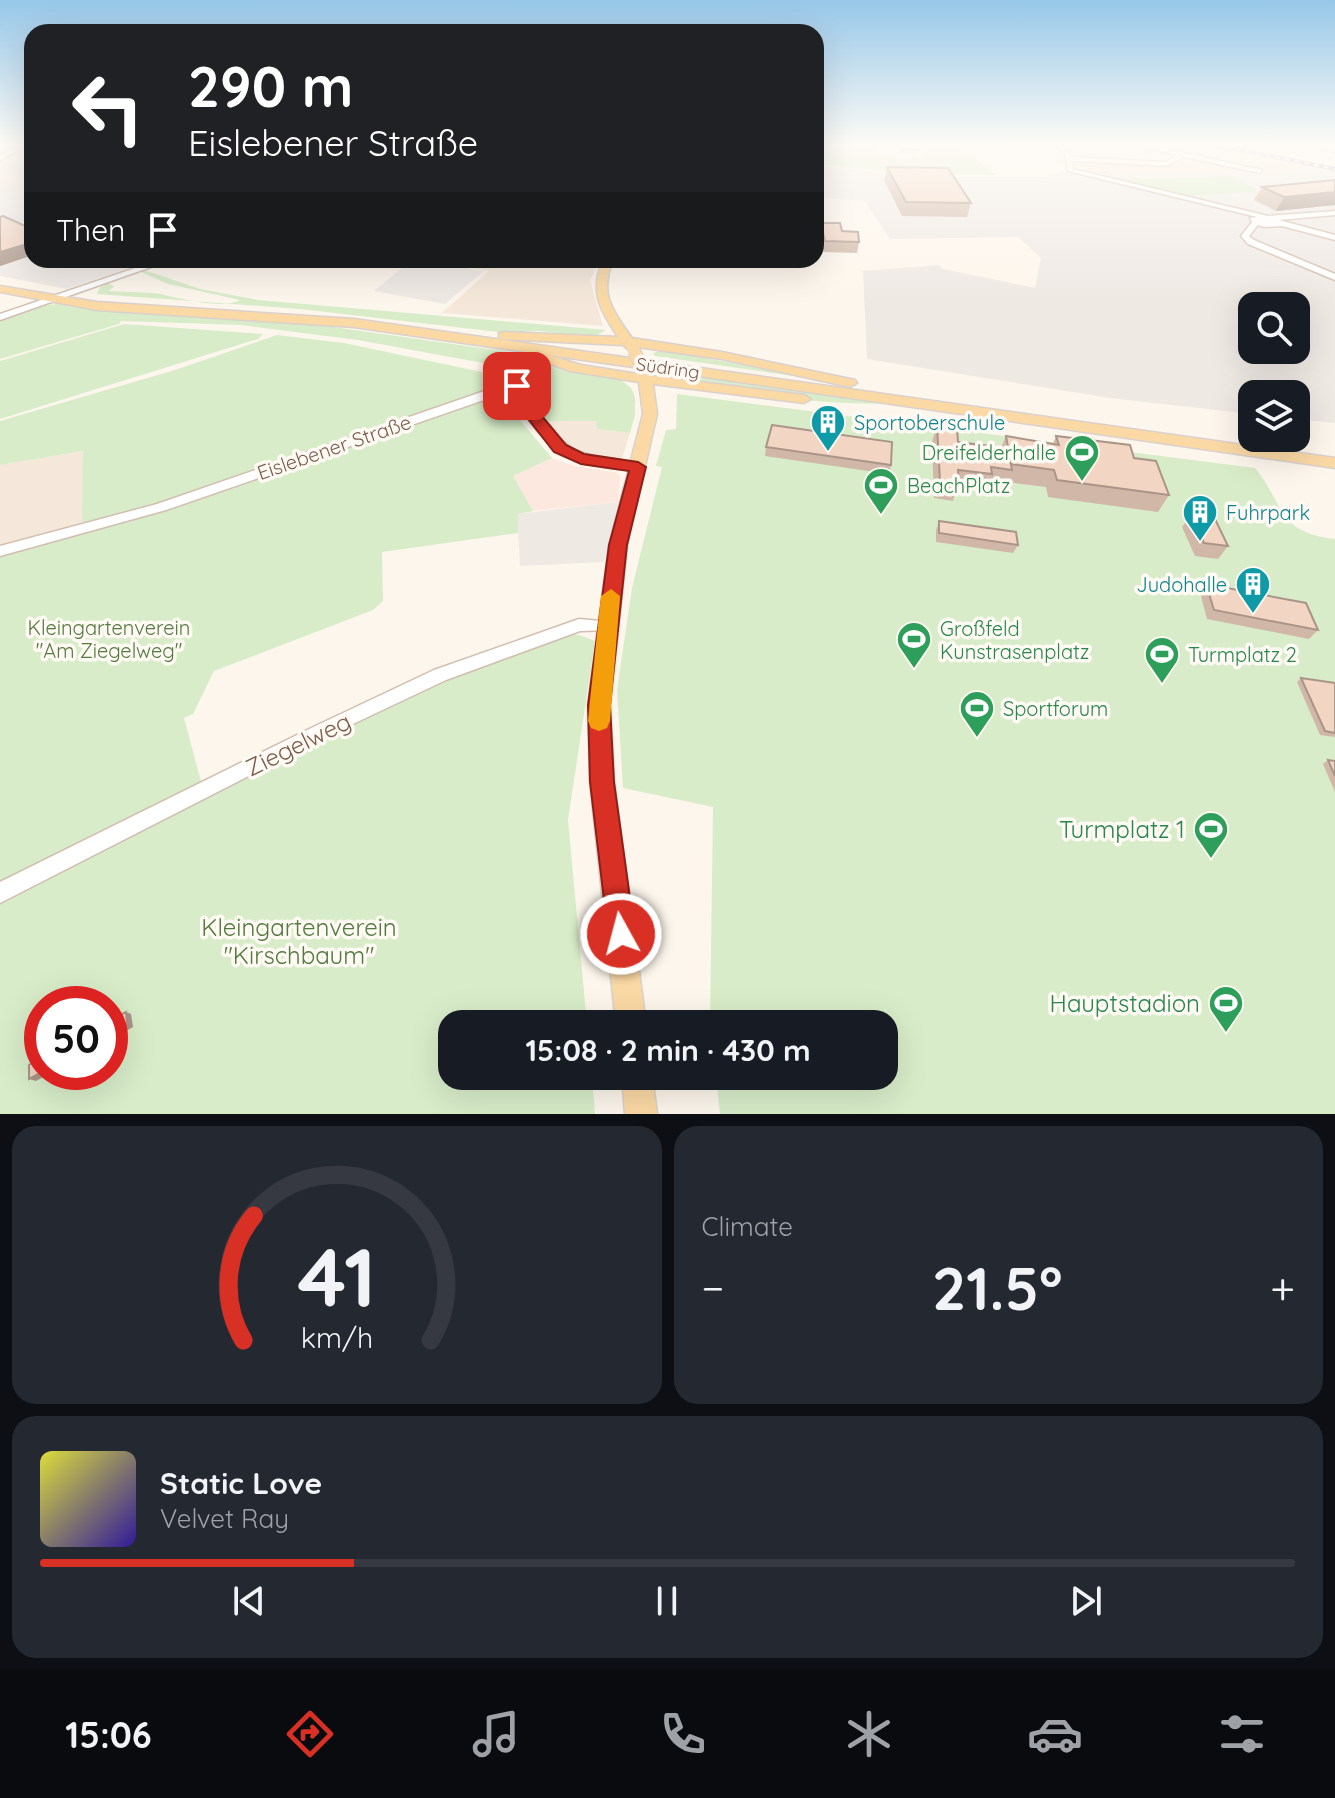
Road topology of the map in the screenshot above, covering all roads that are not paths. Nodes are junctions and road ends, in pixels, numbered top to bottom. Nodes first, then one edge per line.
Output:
1 (1182, 197) edge
2 (1335, 213) edge
3 (1259, 222) junction
4 (1278, 223) junction
5 (1335, 238) edge
6 (143, 268) edge
7 (604, 268) edge
8 (1335, 277) edge
9 (0, 280) edge
10 (0, 289) edge
11 (67, 294) junction
12 (49, 300) junction
13 (0, 317) edge
14 (488, 335) junction
15 (518, 346) junction
16 (632, 347) junction
17 (645, 375) junction
18 (884, 391) junction
19 (930, 405) junction
20 (1335, 454) edge
21 (1335, 463) edge
22 (638, 467) junction
23 (0, 551) edge
24 (606, 626) junction
25 (0, 893) edge
26 (629, 1010) edge
27 (638, 1090) edge
28 (641, 1114) edge

1 - 3 street
2 - 4 street
3 - 4 street
3 - 8 street
4 - 5 street
6 - 11 street
7 - 16 main road
9 - 11 main road, Südring
10 - 12 main road, Südring
11 - 12 street
11 - 14 main road, Südring
12 - 13 street
12 - 15 main road, Südring
14 - 16 main road
14 - 18 main road, Südring
15 - 17 main road
15 - 19 main road, Südring
16 - 17 main road, bridge
16 - 18 main road
17 - 19 main road
17 - 22 main road
18 - 20 main road, Südring
19 - 21 main road, Südring
22 - 23 street, Eislebener Straße
22 - 24 main road
24 - 25 street, Ziegelweg
24 - 26 main road
27 - 28 main road

